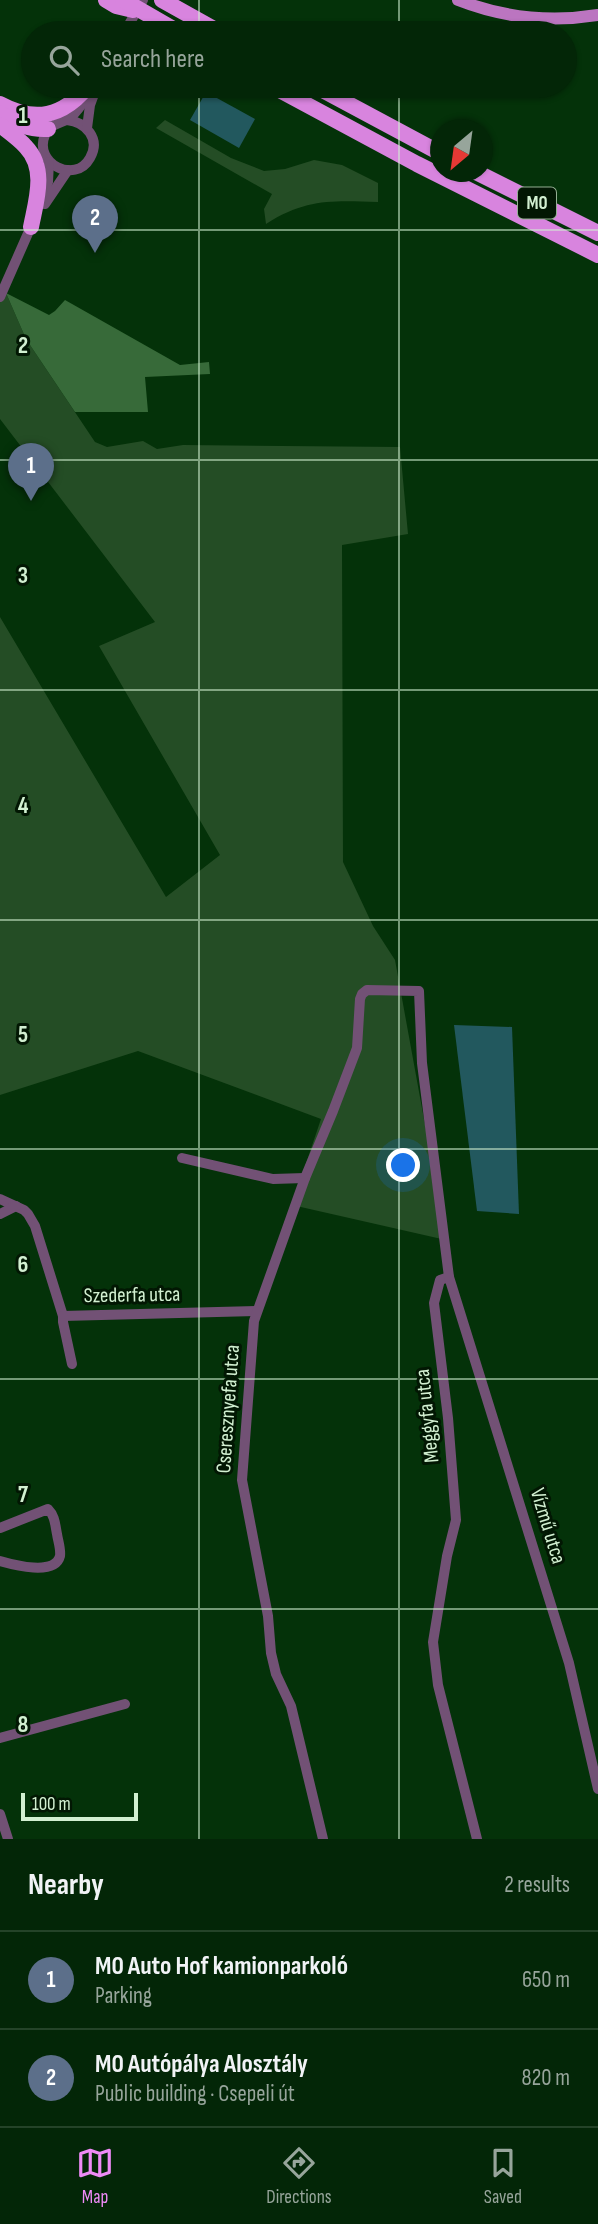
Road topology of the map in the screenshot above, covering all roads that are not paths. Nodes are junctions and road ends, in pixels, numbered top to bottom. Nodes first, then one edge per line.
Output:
1 (106, 0) edge
2 (123, 0) edge
3 (458, 0) edge
4 (168, 3) edge
5 (145, 7) edge
6 (598, 15) edge
7 (134, 21) edge
8 (164, 21) edge
9 (200, 21) edge
10 (78, 98) edge
11 (87, 98) edge
12 (92, 98) edge
13 (295, 98) edge
14 (337, 98) edge
15 (0, 104) edge
16 (0, 113) edge
17 (67, 120) junction
18 (0, 124) edge
19 (87, 128) junction
20 (48, 129) junction
21 (430, 148) edge
22 (47, 156) junction
23 (68, 170) junction
24 (493, 180) edge
25 (31, 227) junction
26 (598, 233) edge
27 (598, 256) edge
28 (0, 297) edge
29 (183, 1158) dead end
30 (305, 1178) junction
31 (0, 1199) edge
32 (16, 1206) junction
33 (0, 1214) edge
34 (449, 1277) junction
35 (256, 1311) junction
36 (64, 1316) junction
37 (72, 1364) dead end
38 (0, 1528) edge
39 (0, 1561) edge
40 (125, 1704) dead end
41 (0, 1738) edge
42 (598, 1789) edge
43 (0, 1814) edge
44 (8, 1839) edge
45 (323, 1839) edge
46 (477, 1839) edge

1 - 5 highway
2 - 5 highway
3 - 6 main road
4 - 9 highway
5 - 7 street
5 - 8 highway
10 - 15 highway
11 - 17 street
12 - 19 street
13 - 27 highway, M0
14 - 21 highway
16 - 20 highway
17 - 19 street
17 - 20 street
18 - 22 highway
18 - 25 highway
19 - 23 street
20 - 22 street
22 - 23 street
22 - 25 street
23 - 25 street
24 - 26 highway, M0
25 - 28 street
29 - 30 street
30 - 34 street, Cseresznyefa utca
30 - 35 street, Cseresznyefa utca
31 - 32 street, Szederfa utca
32 - 33 street
32 - 36 street, Szederfa utca
34 - 42 street, Vízmű utca
34 - 46 street, Meggyfa utca
35 - 36 street, Szederfa utca
35 - 45 street, Cseresznyefa utca
36 - 37 street
38 - 39 street
40 - 41 street
43 - 44 street

